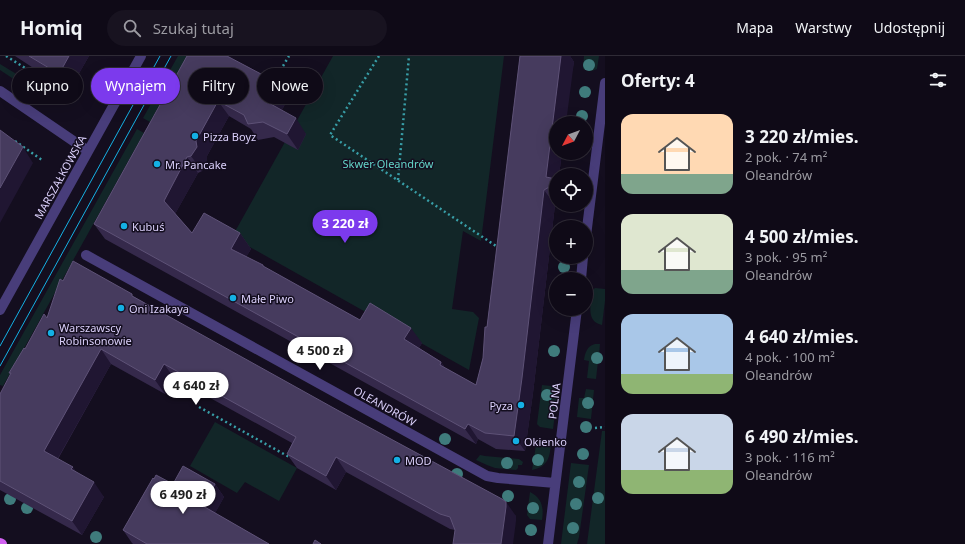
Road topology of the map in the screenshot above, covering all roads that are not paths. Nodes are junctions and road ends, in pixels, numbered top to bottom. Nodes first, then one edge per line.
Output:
1 (141, 56) edge
2 (605, 82) edge
3 (0, 91) edge
4 (88, 151) junction
5 (588, 220) edge
6 (86, 255) dead end
7 (0, 310) edge
8 (576, 316) edge
9 (555, 483) junction
10 (548, 544) edge

1 - 4 street, MARSZAŁKOWSKA
2 - 5 street
3 - 4 street
4 - 7 street, MARSZAŁKOWSKA
6 - 9 street, OLEANDRÓW
8 - 9 street, POLNA
9 - 10 street, POLNA

